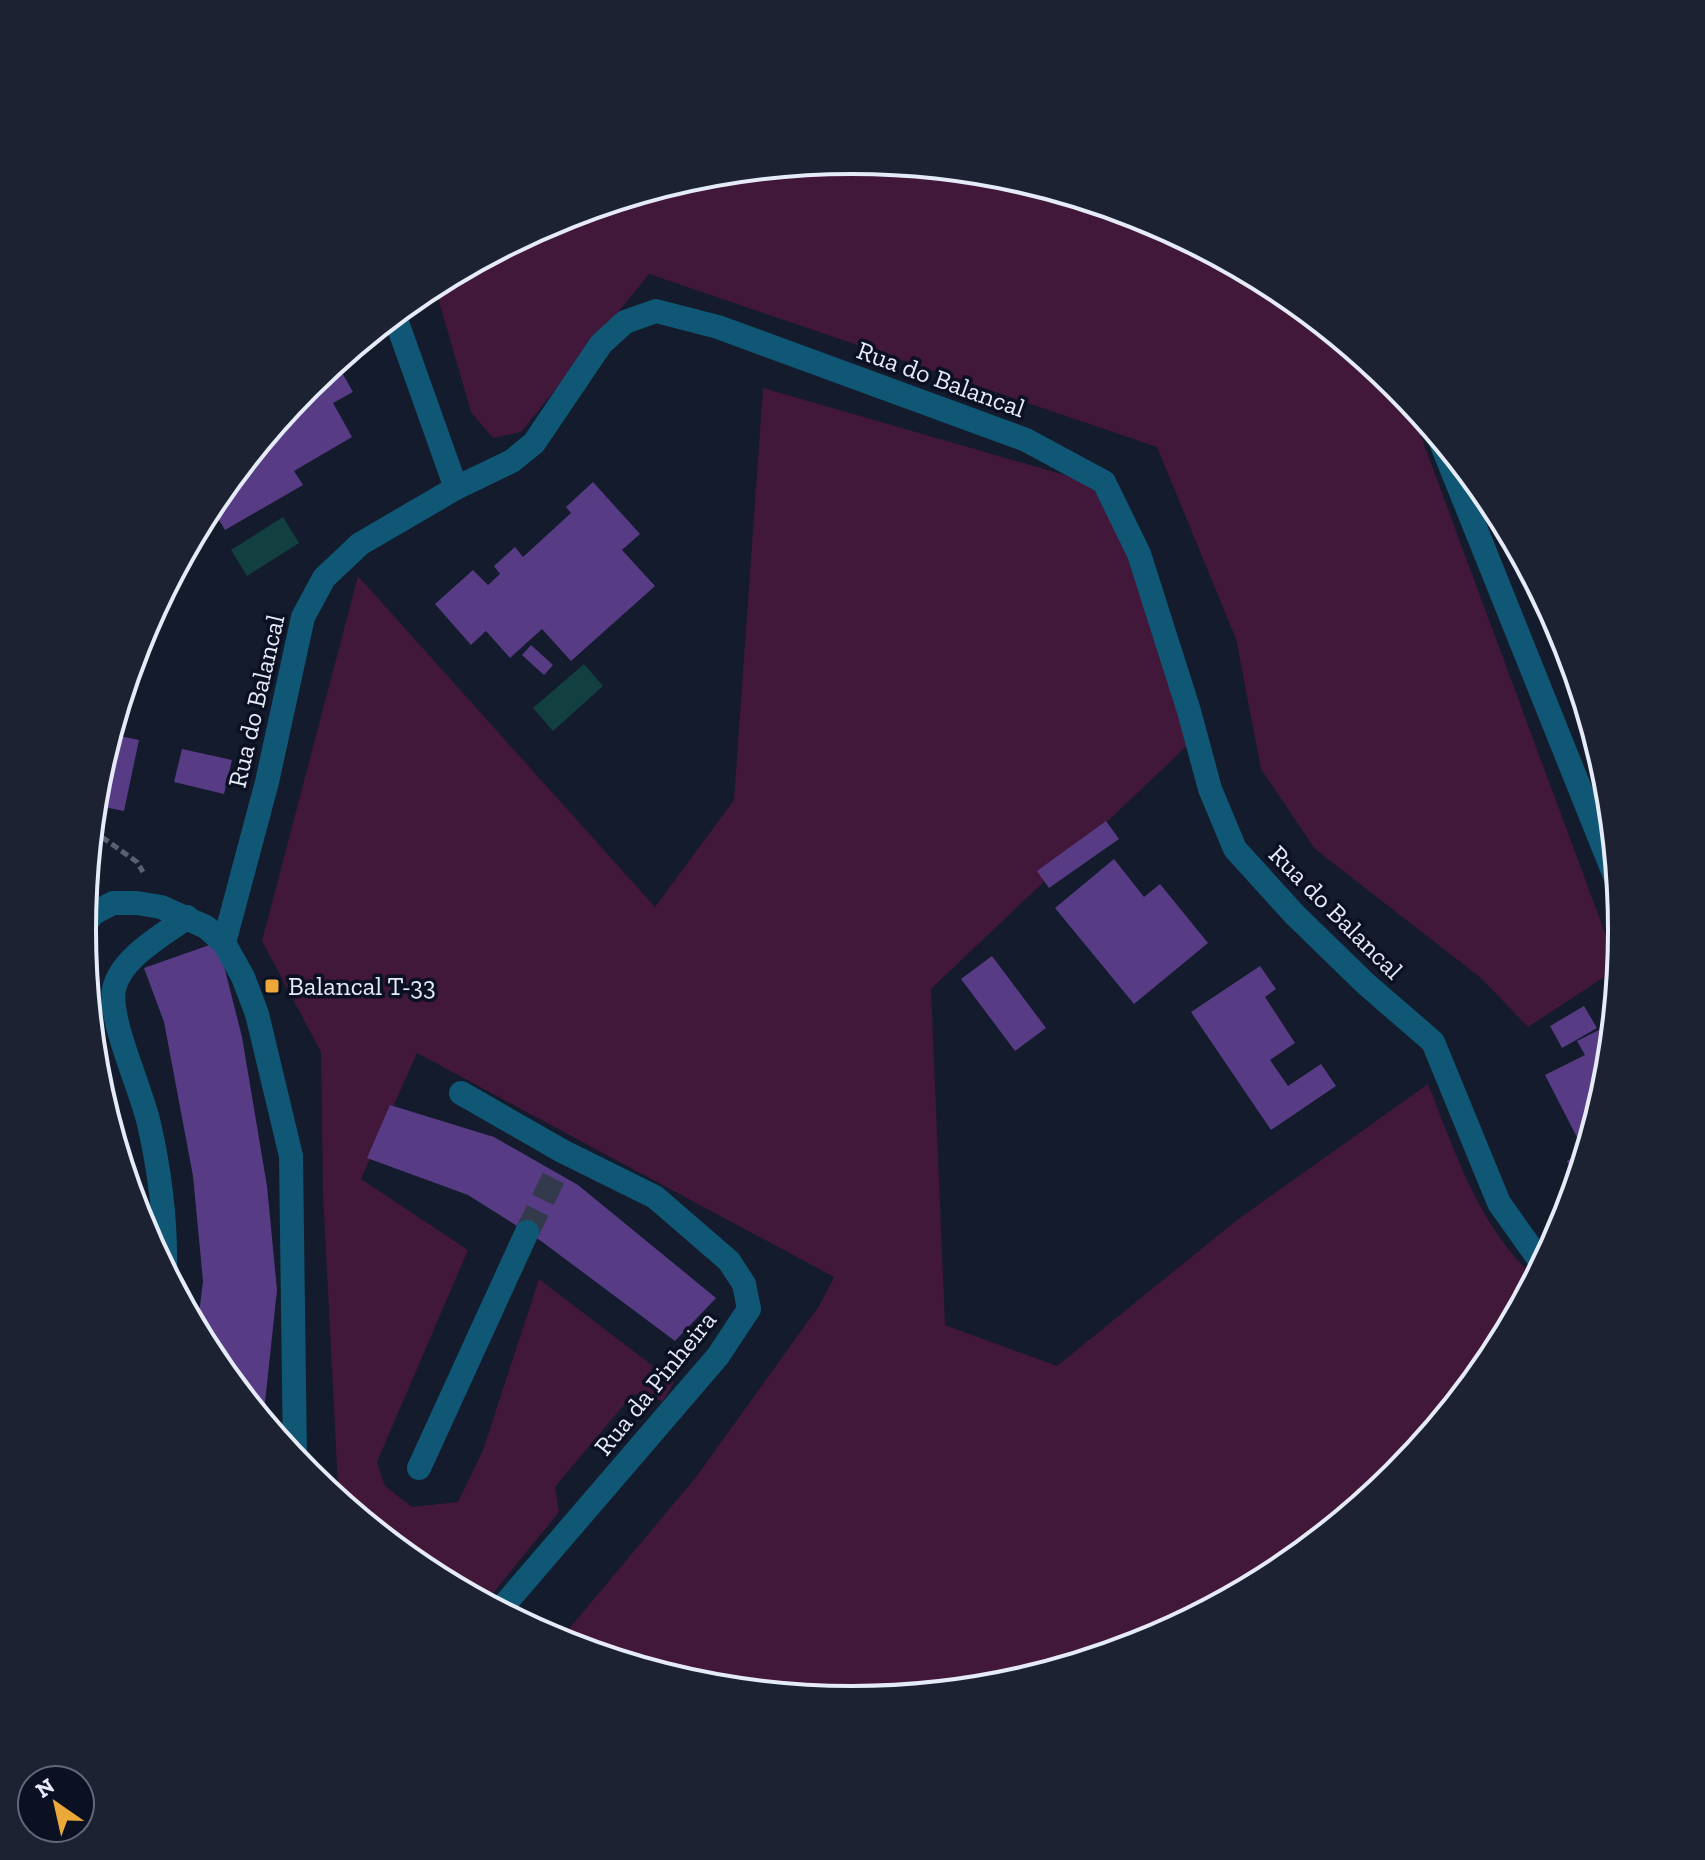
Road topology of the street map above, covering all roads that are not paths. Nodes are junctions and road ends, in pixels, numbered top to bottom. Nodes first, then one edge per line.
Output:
1 (398, 326) edge
2 (1450, 466) edge
3 (456, 488) junction
4 (1605, 850) edge
5 (97, 912) edge
6 (187, 917) junction
7 (224, 943) junction
8 (461, 1093) dead end
9 (527, 1232) tunnel mouth
10 (166, 1246) edge
11 (1536, 1255) edge
12 (295, 1440) edge
13 (419, 1468) dead end
14 (507, 1602) edge

1 - 3 street
2 - 4 street
3 - 7 street, Rua do Balancal
3 - 11 street, Rua do Balancal
5 - 6 street
6 - 7 street
6 - 10 street
7 - 12 street
8 - 14 street, Rua da Pinheira
9 - 13 street

